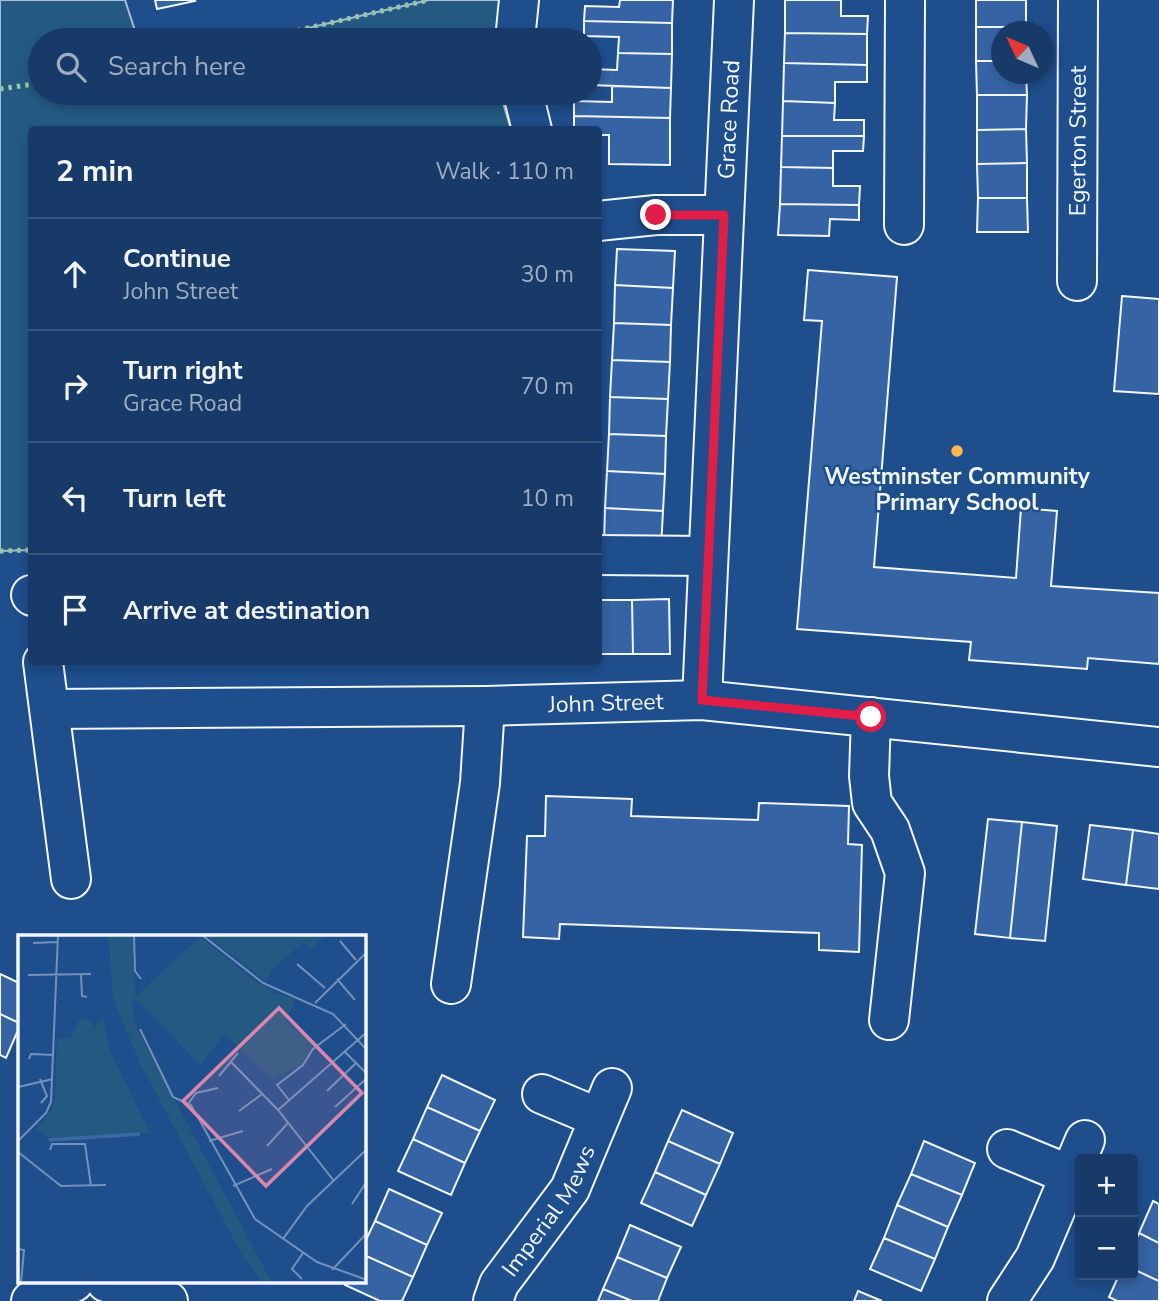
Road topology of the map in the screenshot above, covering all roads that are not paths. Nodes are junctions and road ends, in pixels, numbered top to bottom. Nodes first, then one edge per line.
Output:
1 (519, 0) edge
2 (734, 0) edge
3 (905, 0) edge
4 (1078, 0) edge
5 (516, 28) edge
6 (526, 105) edge
7 (531, 126) edge
8 (724, 215) junction
9 (602, 221) edge
10 (904, 225) dead end
11 (1077, 281) dead end
12 (602, 555) edge
13 (708, 556) junction
14 (43, 665) edge
15 (702, 700) junction
16 (485, 706) junction
17 (50, 709) junction
18 (871, 717) junction
19 (1159, 747) edge
20 (71, 879) dead end
21 (451, 984) dead end
22 (889, 1020) dead end
23 (541, 1094) dead end
24 (1084, 1140) dead end
25 (1007, 1149) dead end
26 (1070, 1175) junction
27 (113, 1284) edge
28 (168, 1301) edge
29 (493, 1301) edge
30 (1007, 1301) edge

1 - 5 street
2 - 8 street, Grace Road
3 - 10 street
4 - 11 street, Egerton Street
6 - 7 street
8 - 9 street
8 - 13 street, Grace Road
12 - 13 street
13 - 15 street, Grace Road
14 - 17 street
15 - 16 street, John Street
15 - 18 street, John Street
16 - 17 street, John Street
16 - 21 street
17 - 20 street
18 - 19 street, John Street
18 - 22 street
23 - 29 street, Imperial Mews
24 - 26 street
25 - 26 street
26 - 30 street
27 - 28 street

